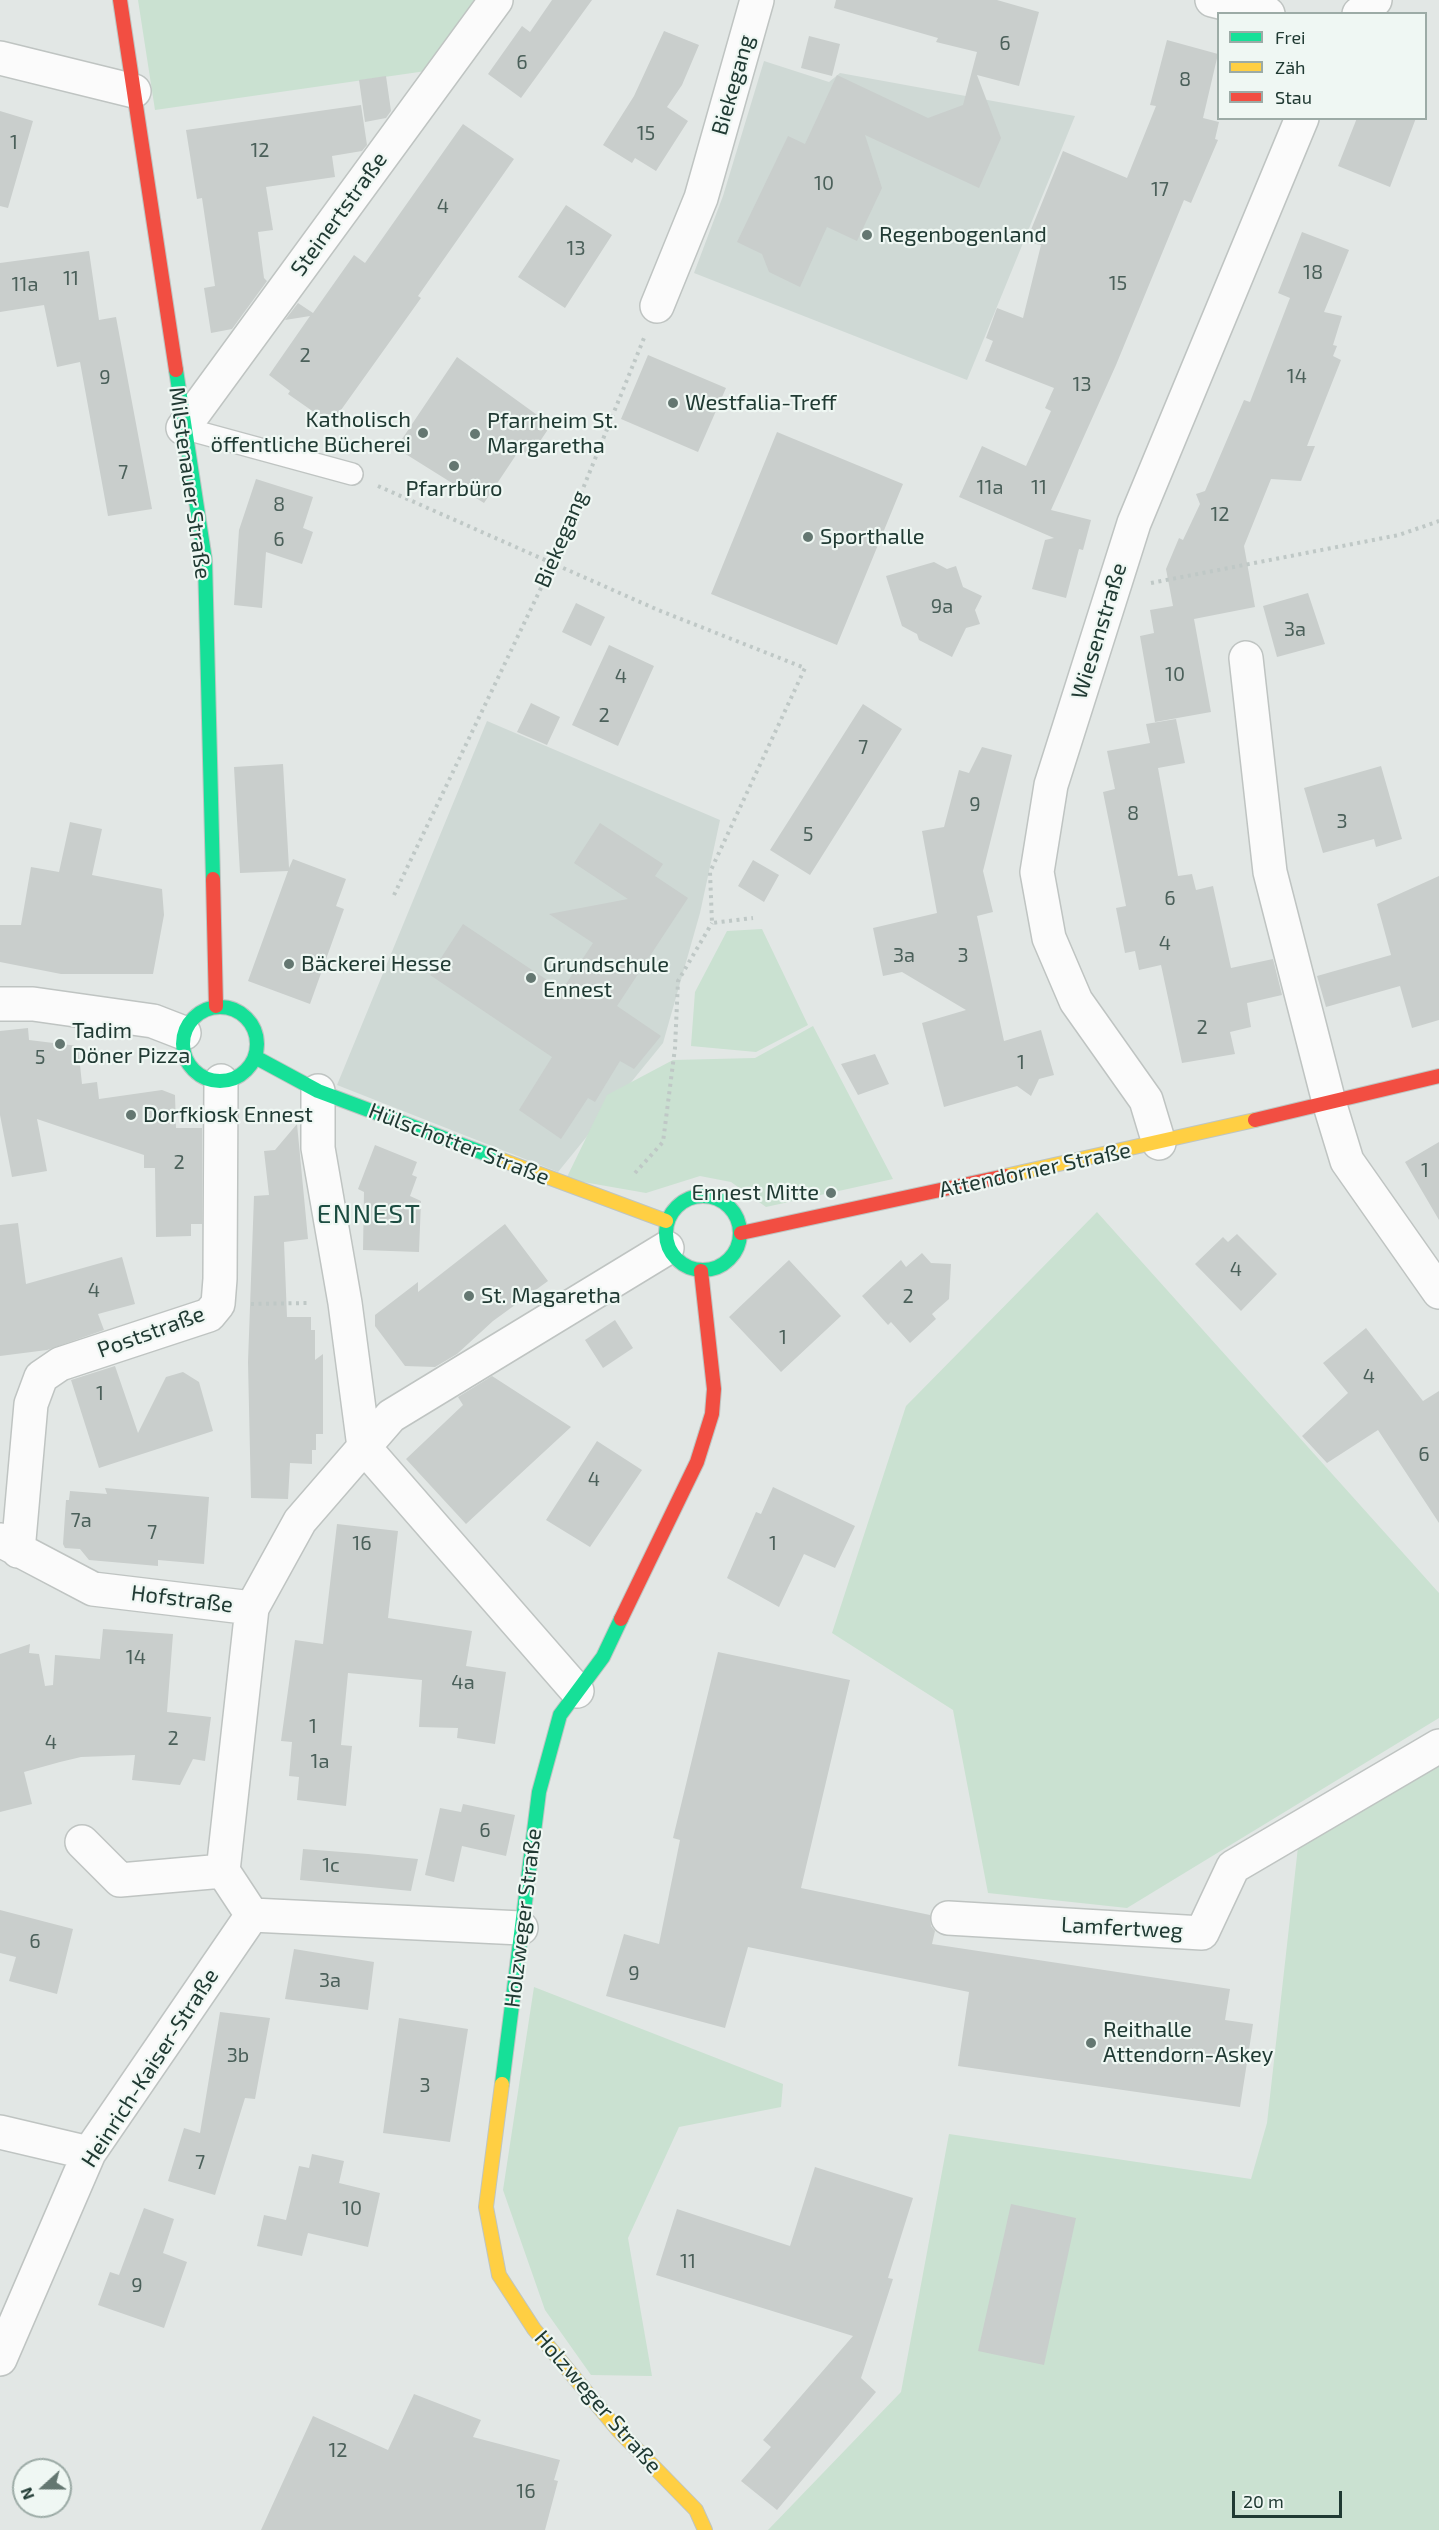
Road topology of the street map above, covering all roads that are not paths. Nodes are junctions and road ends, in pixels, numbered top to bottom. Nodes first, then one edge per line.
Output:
1 (120, 0) edge
2 (496, 0) edge
3 (757, 0) edge
4 (1212, 0) edge
5 (1375, 0) edge
6 (1260, 12) edge
7 (1361, 12) edge
8 (0, 58) edge
9 (135, 92) junction
10 (1301, 120) edge
11 (657, 306) road end
12 (183, 428) junction
13 (352, 474) road end
14 (1246, 658) dead end
15 (0, 1004) edge
16 (216, 1006) junction
17 (184, 1033) junction
18 (255, 1058) junction
19 (1439, 1076) edge
20 (221, 1081) junction
21 (318, 1091) junction
22 (1329, 1102) junction
23 (1159, 1143) junction
24 (741, 1233) junction
25 (667, 1234) junction
26 (701, 1271) junction
27 (1439, 1292) edge
28 (364, 1447) junction
29 (9, 1546) edge
30 (252, 1608) junction
31 (577, 1691) junction
32 (1439, 1746) edge
33 (82, 1842) dead end
34 (223, 1871) junction
35 (252, 1915) junction
36 (948, 1918) dead end
37 (521, 1928) junction
38 (0, 2132) edge
39 (89, 2153) junction
40 (0, 2359) edge
41 (705, 2530) edge

1 - 9 street, Milstenauer Straße
2 - 12 street, Steinertstraße
3 - 11 street, Biekegang
4 - 6 street
5 - 7 street
8 - 9 street
9 - 12 street, Milstenauer Straße
10 - 23 street, Wiesenstraße
12 - 13 lane
12 - 16 street, Milstenauer Straße
14 - 22 street
15 - 17 street
16 - 17 street
16 - 18 street
17 - 20 street
18 - 20 street
18 - 21 street, Hülschotter Straße
19 - 22 street, Attendorner Straße
20 - 29 street, Poststraße
21 - 25 street, Hülschotter Straße
21 - 28 street
22 - 23 street, Attendorner Straße
22 - 27 street
23 - 24 street, Attendorner Straße
24 - 25 street
24 - 26 street
25 - 26 street
25 - 28 street, Hofstraße
26 - 31 street, Holzweger Straße
28 - 30 street, Hofstraße
28 - 31 street
29 - 30 street, Hofstraße
30 - 34 street
31 - 37 street, Holzweger Straße
32 - 36 street, Lamfertweg
33 - 34 street
34 - 35 street
35 - 37 street
35 - 39 street, Heinrich-Kaiser-Straße
37 - 41 street, Holzweger Straße
38 - 39 street
39 - 40 street, Heinrich-Kaiser-Straße

